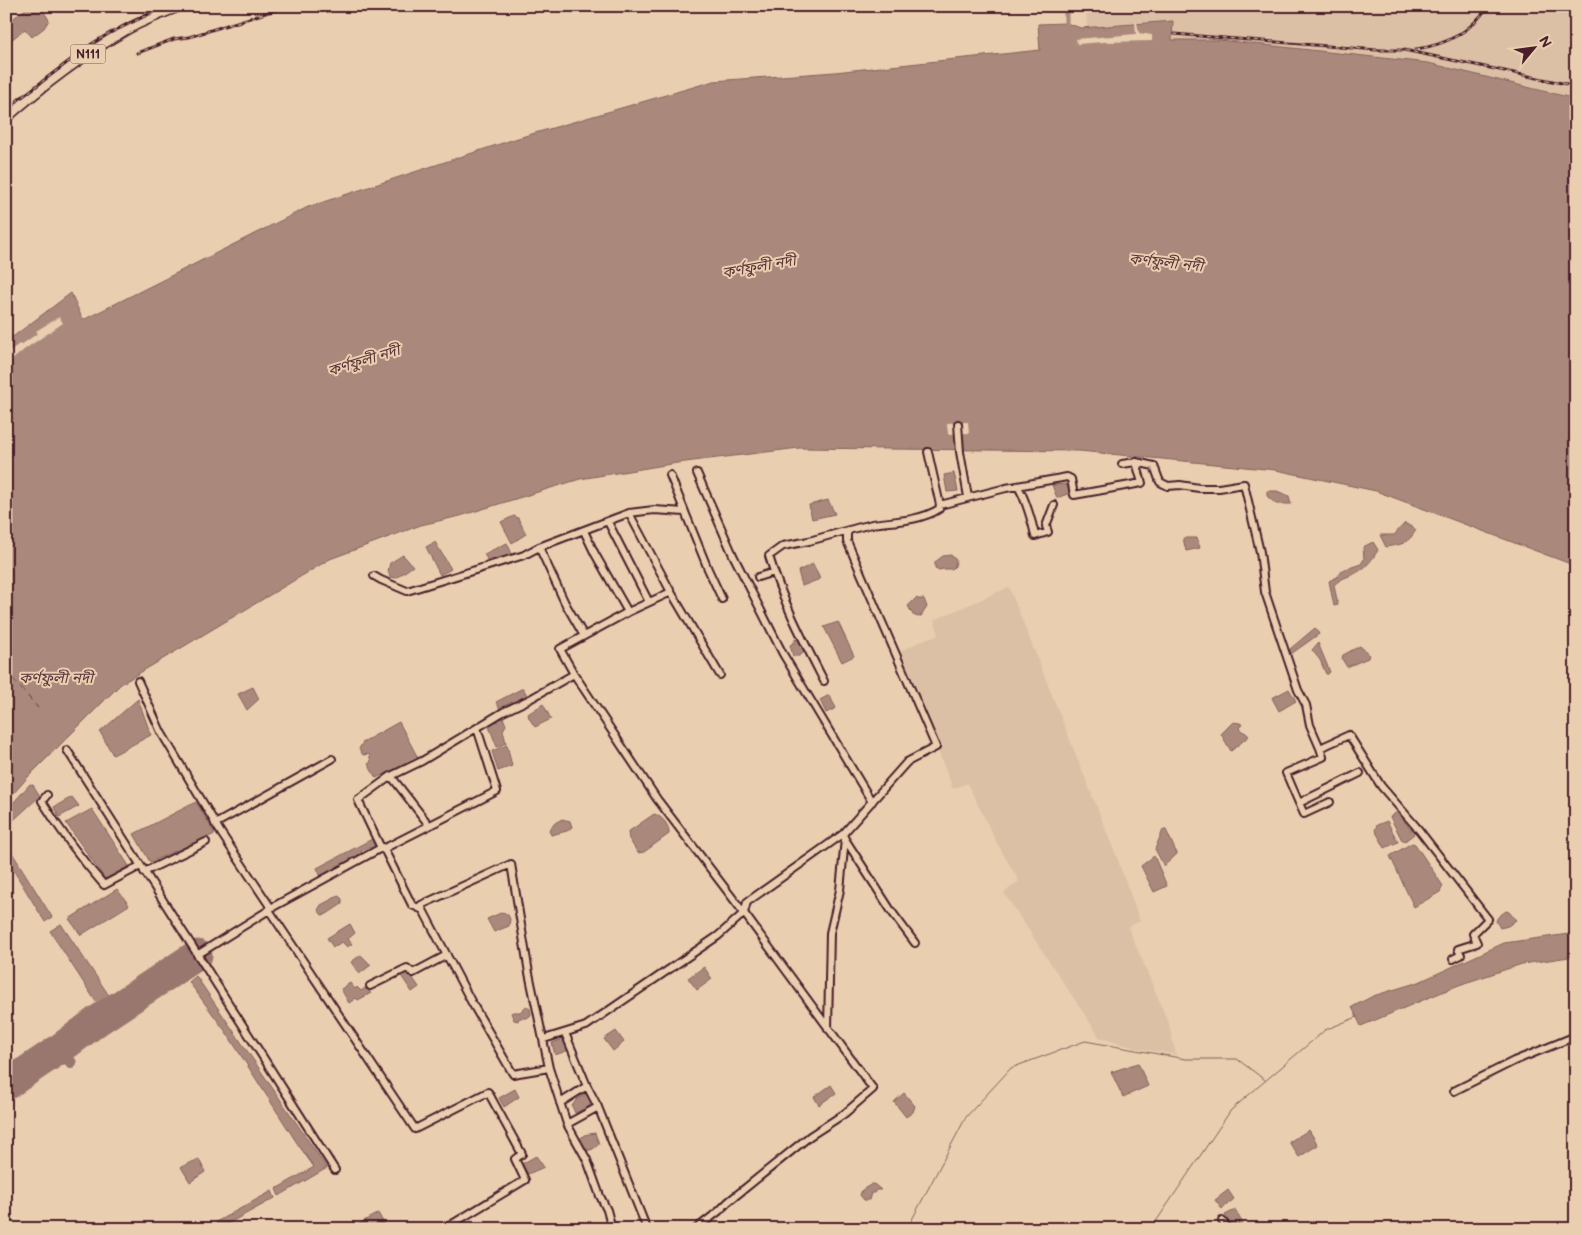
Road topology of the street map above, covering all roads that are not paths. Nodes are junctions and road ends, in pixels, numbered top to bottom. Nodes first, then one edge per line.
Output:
1 (180, 6) edge
2 (6, 118) edge
3 (958, 424) dead end
4 (928, 452) dead end
5 (1136, 462) junction
6 (1122, 464) dead end
7 (697, 473) dead end
8 (670, 475) dead end
9 (1017, 486) junction
10 (968, 497) junction
11 (940, 504) junction
12 (1054, 505) dead end
13 (685, 512) junction
14 (629, 514) junction
15 (608, 522) junction
16 (849, 530) junction
17 (584, 531) junction
18 (539, 548) junction
19 (774, 572) junction
20 (374, 576) dead end
21 (758, 577) dead end
22 (671, 592) junction
23 (722, 599) dead end
24 (649, 602) junction
25 (628, 612) junction
26 (584, 636) junction
27 (574, 674) junction
28 (720, 675) dead end
29 (138, 680) dead end
30 (824, 681) dead end
31 (477, 728) junction
32 (1320, 748) junction
33 (67, 750) dead end
34 (332, 759) dead end
35 (1360, 774) dead end
36 (391, 776) junction
37 (48, 795) dead end
38 (872, 802) junction
39 (1330, 802) dead end
40 (1299, 803) junction
41 (216, 824) junction
42 (430, 825) junction
43 (844, 837) junction
44 (206, 842) dead end
45 (381, 848) junction
46 (142, 869) junction
47 (270, 909) junction
48 (423, 910) junction
49 (744, 913) junction
50 (914, 943) dead end
51 (197, 955) junction
52 (447, 955) junction
53 (1453, 959) dead end
54 (370, 986) dead end
55 (828, 1029) junction
56 (565, 1033) junction
57 (1576, 1036) edge
58 (544, 1039) junction
59 (549, 1068) junction
60 (587, 1086) junction
61 (1454, 1092) dead end
62 (560, 1103) junction
63 (598, 1107) junction
64 (567, 1124) junction
65 (335, 1170) dead end
66 (1222, 1221) dead end
67 (444, 1229) edge
68 (612, 1229) edge
69 (647, 1229) edge
70 (696, 1229) edge
71 (1229, 1229) edge

1 - 2 highway, N111
3 - 10 street
4 - 11 street
5 - 6 street
5 - 9 street
5 - 32 street
7 - 38 street
8 - 13 street
9 - 10 street
9 - 12 street
10 - 11 street
11 - 16 street
13 - 14 street
13 - 23 street
14 - 15 street
14 - 22 street
15 - 17 street
15 - 24 street
16 - 19 street
16 - 38 street
17 - 18 street
17 - 25 street
18 - 20 street
18 - 26 street
19 - 21 street
19 - 30 street
22 - 24 street
22 - 28 street
24 - 25 street
25 - 26 street
26 - 27 street
27 - 31 street
27 - 49 street
29 - 41 street
31 - 36 street
31 - 42 street
32 - 40 street
32 - 53 street
33 - 46 street
34 - 41 street
35 - 40 street
36 - 42 street
36 - 45 street
37 - 46 street
38 - 43 street
39 - 40 street
41 - 47 street
42 - 45 street
43 - 49 street
43 - 50 street
43 - 55 street
44 - 46 street
45 - 47 street
45 - 48 street
46 - 51 street
47 - 51 street
47 - 67 street
48 - 52 street
48 - 58 street
49 - 55 street
49 - 56 street
51 - 65 street
52 - 54 street
52 - 59 street
55 - 70 street
56 - 58 street
56 - 60 street
57 - 61 street
58 - 59 street
59 - 62 street
60 - 62 street
60 - 63 street
62 - 64 street
63 - 64 street
63 - 69 street
64 - 68 street
66 - 71 street

